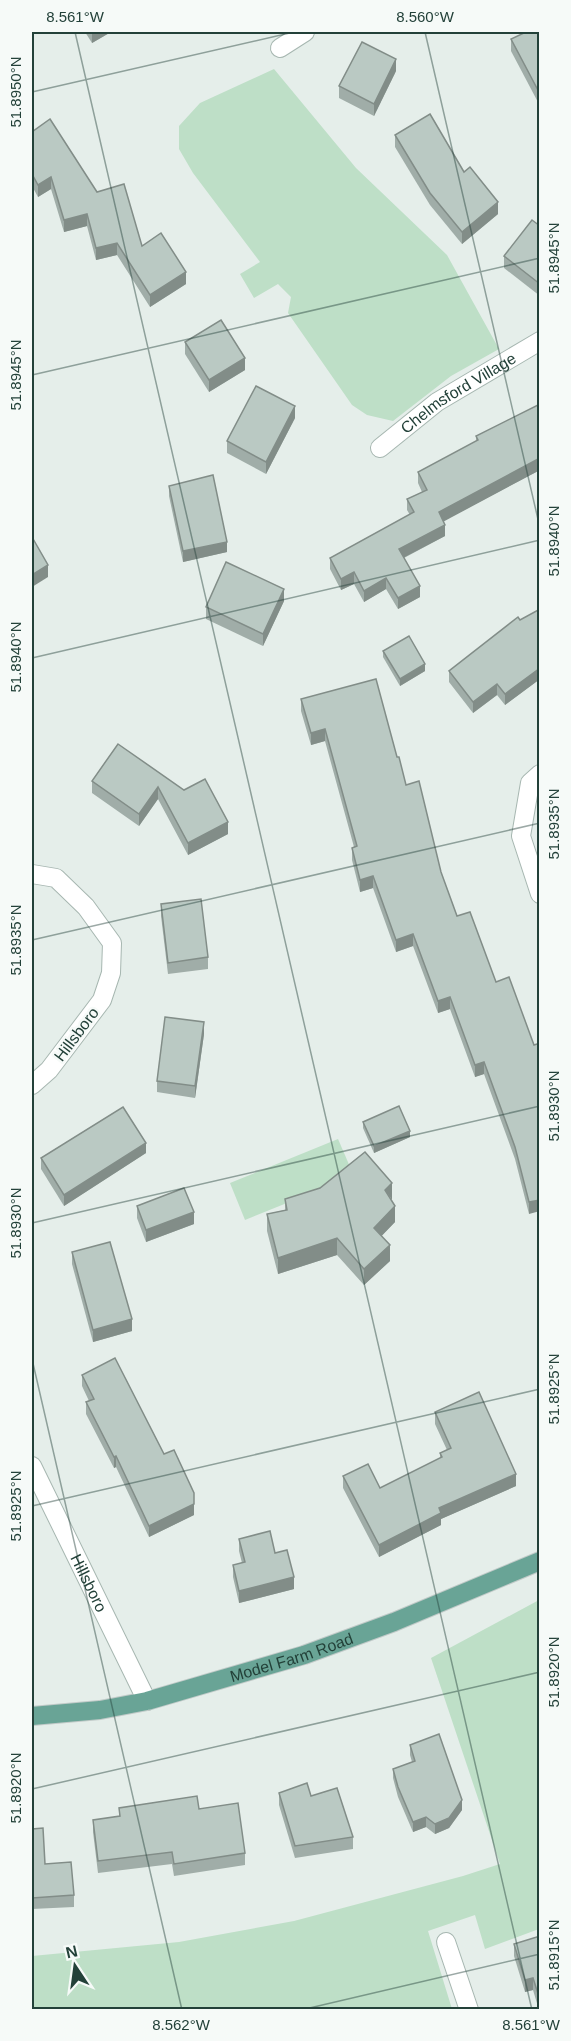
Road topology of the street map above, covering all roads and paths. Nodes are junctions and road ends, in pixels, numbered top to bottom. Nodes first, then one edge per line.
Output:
1 (305, 32) edge
2 (280, 48) dead end
3 (540, 341) edge
4 (380, 448) dead end
5 (540, 774) edge
6 (32, 874) edge
7 (540, 894) edge
8 (32, 1085) edge
9 (32, 1466) edge
10 (540, 1561) edge
11 (147, 1701) junction
12 (32, 1716) edge
13 (446, 1942) dead end
14 (468, 2010) edge

1 - 2 street
3 - 4 street, Chelmsford Village
5 - 7 street
6 - 8 street, Hillsboro
9 - 11 street, Hillsboro
10 - 11 main road, Model Farm Road
11 - 12 main road, Model Farm Road
13 - 14 street

